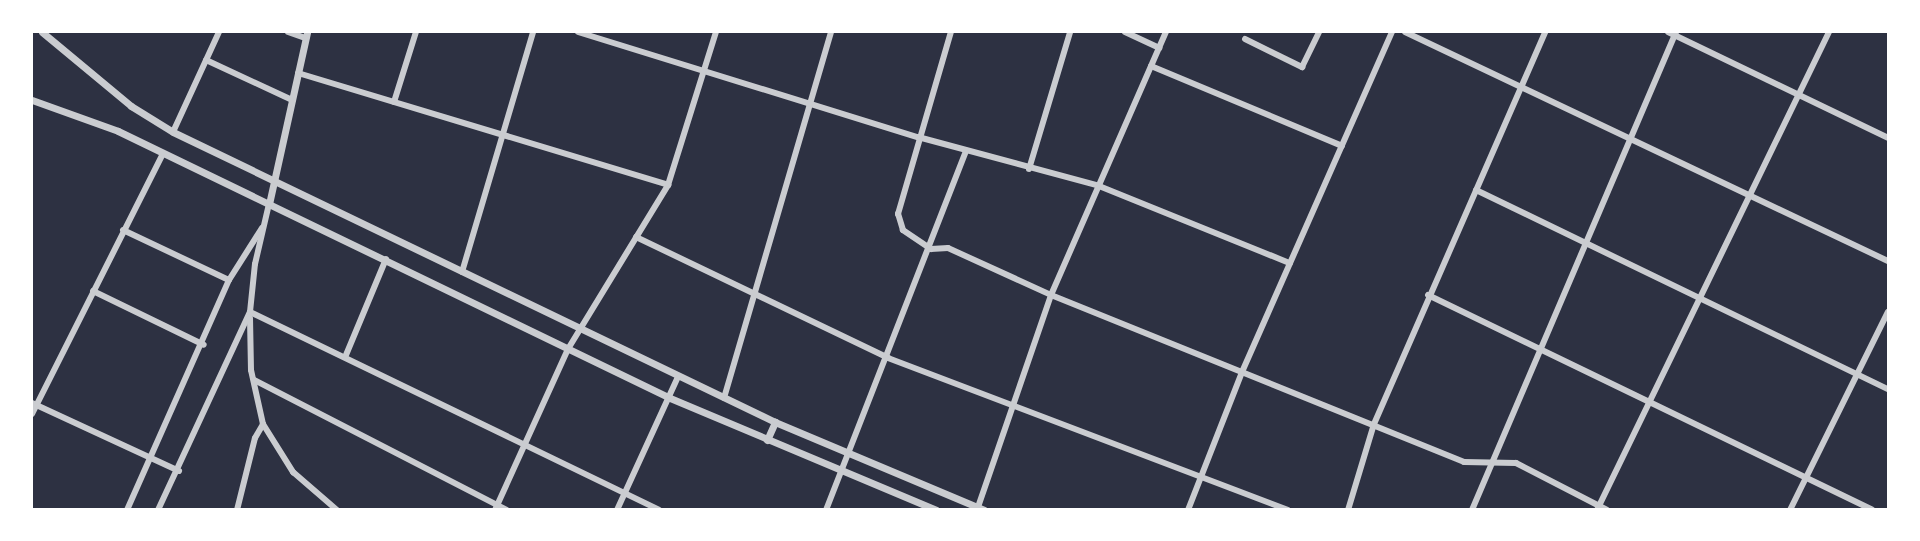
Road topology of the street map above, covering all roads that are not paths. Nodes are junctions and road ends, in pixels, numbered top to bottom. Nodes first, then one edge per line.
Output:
1 (42, 32) edge
2 (219, 32) edge
3 (288, 32) edge
4 (416, 32) edge
5 (533, 32) edge
6 (578, 32) edge
7 (716, 32) edge
8 (831, 32) edge
9 (951, 32) edge
10 (1070, 32) edge
11 (1125, 32) edge
12 (1166, 32) edge
13 (1319, 32) edge
14 (1392, 32) edge
15 (1405, 32) edge
16 (1545, 32) edge
17 (1673, 32) edge
18 (1829, 32) edge
19 (306, 35) edge
20 (1245, 39) dead end
21 (1159, 48) junction
22 (206, 60) junction
23 (1151, 66) junction
24 (705, 72) junction
25 (298, 73) junction
26 (1522, 87) junction
27 (1798, 94) junction
28 (32, 100) edge
29 (292, 100) junction
30 (394, 102) junction
31 (810, 104) junction
32 (173, 132) junction
33 (502, 135) junction
34 (918, 137) junction
35 (1888, 138) edge
36 (1630, 139) junction
37 (1342, 146) junction
38 (966, 151) junction
39 (163, 153) junction
40 (1029, 169) junction
41 (274, 183) junction
42 (668, 185) junction
43 (1099, 186) junction
44 (1476, 190) junction
45 (1750, 195) junction
46 (269, 204) junction
47 (265, 224) junction
48 (123, 230) junction
49 (636, 237) junction
50 (1586, 243) junction
51 (930, 249) junction
52 (386, 258) junction
53 (1888, 261) edge
54 (1290, 263) junction
55 (462, 272) junction
56 (229, 280) junction
57 (93, 291) junction
58 (757, 295) junction
59 (1051, 295) junction
60 (1428, 295) junction
61 (1700, 298) junction
62 (250, 312) junction
63 (1888, 312) edge
64 (579, 330) junction
65 (204, 345) junction
66 (568, 349) junction
67 (1540, 349) junction
68 (346, 355) junction
69 (888, 358) junction
70 (1242, 372) junction
71 (1857, 374) junction
72 (678, 377) junction
73 (254, 380) junction
74 (1888, 389) edge
75 (670, 398) junction
76 (724, 398) junction
77 (1649, 402) junction
78 (34, 404) edge
79 (1010, 405) junction
80 (32, 414) edge
81 (775, 422) junction
82 (263, 424) junction
83 (1374, 424) junction
84 (766, 440) junction
85 (525, 444) junction
86 (153, 456) junction
87 (850, 456) junction
88 (1492, 463) junction
89 (179, 471) junction
90 (844, 473) junction
91 (1200, 477) junction
92 (1806, 478) junction
93 (625, 493) junction
94 (496, 507) edge
95 (1598, 508) edge
96 (127, 509) edge
97 (158, 509) edge
98 (237, 509) edge
99 (337, 509) edge
100 (506, 509) edge
101 (617, 509) edge
102 (659, 509) edge
103 (826, 509) edge
104 (936, 509) edge
105 (980, 509) edge
106 (1188, 509) edge
107 (1288, 509) edge
108 (1349, 509) edge
109 (1472, 509) edge
110 (1607, 509) edge
111 (1790, 509) edge
112 (1872, 509) edge

1 - 32 street
2 - 22 street
3 - 19 street
4 - 30 street
5 - 33 street
6 - 24 street
7 - 24 street
8 - 31 street
9 - 34 street
10 - 40 street
11 - 21 street
12 - 21 street
13 - 20 street
14 - 37 street
15 - 26 street
16 - 26 street
17 - 27 street
17 - 36 street
18 - 27 street
19 - 25 street
21 - 23 street
22 - 29 street
22 - 32 street
23 - 37 street
23 - 43 street
24 - 31 street
24 - 42 street
25 - 29 street
25 - 30 street
26 - 36 street
26 - 44 street
27 - 35 street
27 - 45 street
28 - 39 street
29 - 41 street
30 - 33 street
31 - 34 street
31 - 58 street
32 - 41 street
33 - 42 street
33 - 55 street
34 - 38 street
34 - 51 street
36 - 45 street
36 - 50 street
37 - 54 street
38 - 40 street
38 - 51 street
39 - 46 street
39 - 48 street
40 - 43 street
41 - 46 street
41 - 55 street
42 - 49 street
43 - 54 street
43 - 59 street
44 - 50 street
44 - 60 street
45 - 53 street
45 - 61 street
46 - 47 street
46 - 52 street
47 - 56 street
47 - 62 street
48 - 56 street
48 - 57 street
49 - 58 street
49 - 64 street
50 - 61 street
50 - 67 street
51 - 59 street
51 - 69 street
52 - 66 street
52 - 68 street
54 - 70 street
55 - 64 street
56 - 65 street
57 - 65 street
57 - 78 street
58 - 69 street
58 - 76 street
59 - 70 street
59 - 79 street
60 - 67 street
60 - 83 street
61 - 71 street
61 - 77 street
62 - 68 street
62 - 73 street
62 - 89 street
63 - 71 street
64 - 66 street
64 - 72 street
65 - 86 street
66 - 75 street
66 - 85 street
67 - 77 street
67 - 88 street
68 - 85 street
69 - 79 street
69 - 87 street
70 - 83 street
70 - 91 street
71 - 74 street
71 - 92 street
72 - 75 street
72 - 76 street
73 - 82 street
73 - 94 street
75 - 84 street
75 - 93 street
76 - 81 street
77 - 92 street
77 - 95 street
78 - 80 street
78 - 86 street
79 - 91 street
79 - 105 street
81 - 84 street
81 - 87 street
82 - 98 street
82 - 99 street
83 - 88 street
83 - 108 street
84 - 90 street
85 - 93 street
85 - 94 street
86 - 89 street
86 - 96 street
87 - 90 street
87 - 105 street
88 - 95 street
88 - 109 street
89 - 97 street
90 - 103 street
90 - 104 street
91 - 106 street
91 - 107 street
92 - 111 street
92 - 112 street
93 - 101 street
93 - 102 street
94 - 100 street
95 - 110 street

